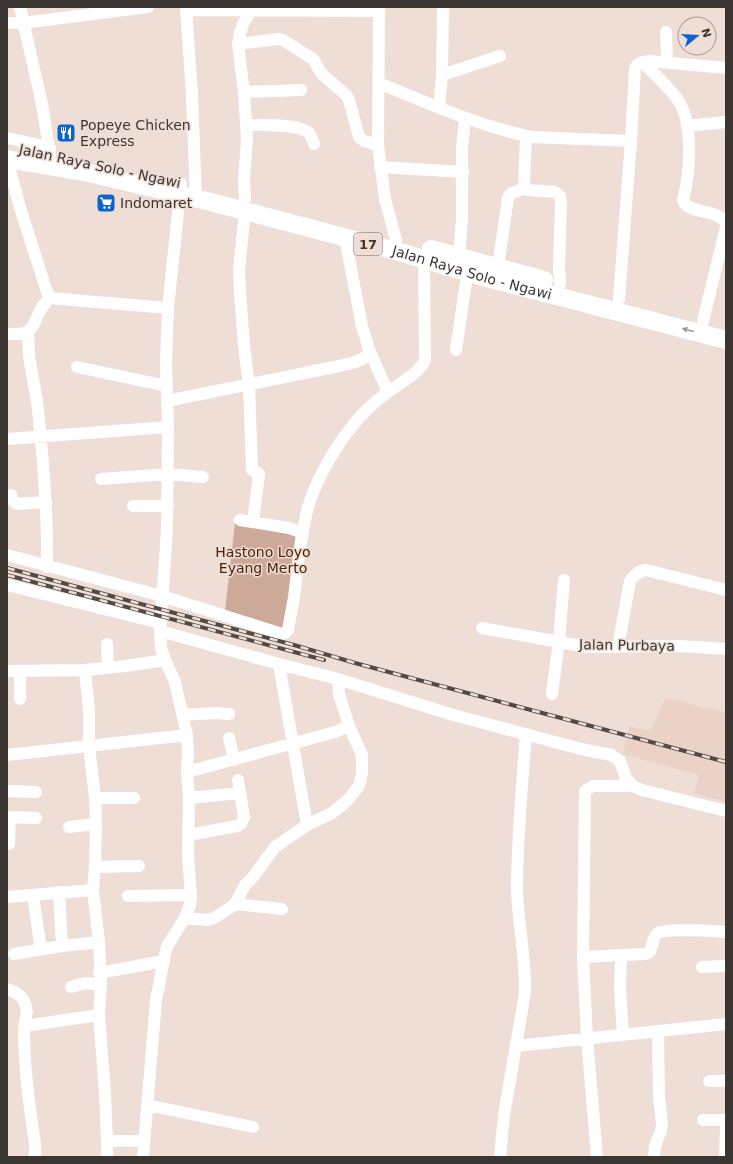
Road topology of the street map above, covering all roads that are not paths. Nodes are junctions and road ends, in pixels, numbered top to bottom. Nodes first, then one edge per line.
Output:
1 (20, 7) edge
2 (148, 7) edge
3 (443, 7) edge
4 (126, 8) edge
5 (186, 8) edge
6 (226, 8) edge
7 (275, 9) edge
8 (378, 9) edge
9 (251, 10) junction
10 (7, 23) edge
11 (23, 23) junction
12 (666, 32) dead end
13 (238, 44) junction
14 (500, 56) dead end
15 (642, 62) junction
16 (667, 62) junction
17 (726, 68) edge
18 (442, 75) junction
19 (379, 83) junction
20 (301, 90) dead end
21 (244, 92) junction
22 (439, 108) junction
23 (465, 118) junction
24 (726, 122) edge
25 (246, 125) junction
26 (687, 126) junction
27 (526, 136) junction
28 (7, 138) edge
29 (631, 141) junction
30 (314, 144) dead end
31 (378, 145) junction
32 (7, 146) edge
33 (50, 151) junction
34 (7, 159) edge
35 (380, 167) junction
36 (463, 172) junction
37 (525, 188) junction
38 (189, 191) junction
39 (245, 205) junction
40 (726, 222) edge
41 (726, 227) edge
42 (344, 238) junction
43 (396, 240) junction
44 (424, 260) junction
45 (462, 264) junction
46 (498, 267) junction
47 (560, 284) junction
48 (49, 298) junction
49 (619, 300) junction
50 (168, 308) junction
51 (704, 321) junction
52 (726, 327) edge
53 (28, 332) junction
54 (7, 334) edge
55 (726, 340) edge
56 (456, 350) dead end
57 (370, 352) junction
58 (77, 367) dead end
59 (249, 385) junction
60 (167, 386) junction
61 (388, 392) junction
62 (168, 401) junction
63 (168, 427) junction
64 (40, 437) junction
65 (7, 439) edge
66 (168, 474) junction
67 (203, 477) dead end
68 (101, 479) dead end
69 (11, 495) dead end
70 (46, 502) junction
71 (133, 506) dead end
72 (168, 506) junction
73 (240, 520) dead end
74 (253, 522) junction
75 (302, 533) junction
76 (7, 555) edge
77 (46, 566) junction
78 (564, 580) dead end
79 (7, 585) edge
80 (726, 590) edge
81 (162, 596) junction
82 (160, 627) junction
83 (482, 628) dead end
84 (559, 641) junction
85 (106, 644) dead end
86 (618, 647) junction
87 (726, 649) edge
88 (165, 660) junction
89 (279, 664) junction
90 (108, 668) junction
91 (85, 670) junction
92 (7, 671) edge
93 (20, 671) junction
94 (338, 679) junction
95 (552, 694) dead end
96 (20, 699) dead end
97 (229, 714) dead end
98 (183, 715) junction
99 (349, 726) junction
100 (526, 734) junction
101 (187, 735) junction
102 (229, 738) dead end
103 (293, 744) junction
104 (89, 746) junction
105 (7, 755) edge
106 (234, 760) junction
107 (187, 772) junction
108 (238, 780) dead end
109 (633, 786) junction
110 (7, 791) edge
111 (36, 792) dead end
112 (240, 793) junction
113 (95, 798) junction
114 (134, 798) dead end
115 (189, 798) junction
116 (726, 811) edge
117 (8, 817) edge
118 (36, 818) dead end
119 (96, 824) junction
120 (307, 825) junction
121 (69, 827) dead end
122 (189, 835) junction
123 (9, 844) dead end
124 (139, 866) dead end
125 (95, 867) junction
126 (93, 890) junction
127 (59, 892) junction
128 (34, 895) junction
129 (191, 895) junction
130 (128, 896) dead end
131 (7, 897) edge
132 (235, 904) junction
133 (282, 909) dead end
134 (185, 918) junction
135 (726, 932) edge
136 (98, 942) junction
137 (62, 946) junction
138 (41, 950) junction
139 (14, 954) dead end
140 (621, 956) junction
141 (583, 958) junction
142 (164, 960) junction
143 (726, 966) edge
144 (702, 967) dead end
145 (100, 979) junction
146 (71, 987) dead end
147 (7, 989) edge
148 (99, 1015) junction
149 (726, 1024) edge
150 (24, 1026) junction
151 (658, 1031) junction
152 (622, 1034) junction
153 (587, 1038) junction
154 (516, 1046) junction
155 (709, 1081) dead end
156 (726, 1081) edge
157 (147, 1105) junction
158 (703, 1120) dead end
159 (726, 1120) edge
160 (253, 1127) dead end
161 (726, 1127) edge
162 (107, 1141) junction
163 (144, 1141) junction
164 (35, 1157) edge
165 (107, 1157) edge
166 (142, 1157) edge
167 (500, 1157) edge
168 (597, 1157) edge
169 (654, 1157) edge
170 (724, 1157) edge

1 - 11 street
2 - 4 street
3 - 18 street
4 - 11 street
5 - 6 street
5 - 38 street
6 - 9 street
7 - 8 street
7 - 9 street
8 - 19 street
9 - 13 street
10 - 11 street
11 - 33 street
12 - 16 street
13 - 21 street
13 - 31 street
14 - 18 street
15 - 16 street
15 - 26 street
15 - 29 street
16 - 17 street
18 - 22 street
19 - 22 street
19 - 31 street
20 - 21 street
21 - 25 street
22 - 23 street
23 - 27 street
23 - 36 street
24 - 26 street
25 - 30 street
25 - 39 street
26 - 40 street
27 - 29 street
27 - 37 street
28 - 33 street
29 - 49 street
31 - 35 street
32 - 33 highway, Jalan Raya Solo - Ngawi / 17
33 - 38 highway, Jalan Raya Solo - Ngawi / 17
34 - 38 highway, Jalan Raya Solo - Ngawi / 17
34 - 48 street
35 - 36 street
35 - 43 street
36 - 45 street
37 - 46 street
37 - 47 street
38 - 39 highway, Jalan Raya Solo - Ngawi / 17
38 - 50 street
39 - 42 highway, Jalan Raya Solo - Ngawi / 17
39 - 43 highway, Jalan Raya Solo - Ngawi / 17
39 - 59 street
41 - 51 street
42 - 44 highway, Jalan Raya Solo - Ngawi / 17
42 - 57 street
43 - 45 highway, Jalan Raya Solo - Ngawi / 17
44 - 45 highway, Jalan Raya Solo - Ngawi / 17
44 - 61 street
45 - 46 highway, Jalan Raya Solo - Ngawi / 17
55 -> 45 highway, Jalan Raya Solo - Ngawi / 17
45 - 56 street
46 - 47 highway, Jalan Raya Solo - Ngawi / 17
47 - 49 highway, Jalan Raya Solo - Ngawi / 17
48 - 50 street
48 - 53 street
49 - 51 highway, Jalan Raya Solo - Ngawi / 17
50 - 60 street
51 - 52 highway, Jalan Raya Solo - Ngawi / 17
53 - 54 street
53 - 64 street
57 - 59 street
57 - 61 street
58 - 60 street
59 - 62 street
59 - 74 street
60 - 62 street
61 - 75 street
62 - 63 street
63 - 64 street
63 - 66 street
64 - 65 street
64 - 70 street
66 - 67 street
66 - 68 street
66 - 72 street
69 - 70 street
70 - 77 street
71 - 72 street
72 - 81 street
73 - 74 street
74 - 75 street
75 - 81 street
76 - 77 street
77 - 81 street
78 - 84 street
79 - 82 street
80 - 86 street
81 - 82 street
82 - 88 street
82 - 89 street
83 - 84 street, Jalan Purbaya
84 - 86 street, Jalan Purbaya
84 - 95 street
85 - 90 street
86 - 87 street, Jalan Purbaya
88 - 90 street
88 - 98 street
89 - 94 street
89 - 103 street
90 - 91 street
91 - 93 street
91 - 104 street
92 - 93 street
93 - 96 street
94 - 99 street
94 - 100 street
97 - 98 street
98 - 101 street
99 - 103 street
99 - 120 street
100 - 109 street
100 - 154 street
101 - 104 street
101 - 107 street
102 - 106 street
103 - 106 street
103 - 120 street
104 - 105 street
104 - 113 street
106 - 107 street
107 - 115 street
108 - 112 street
109 - 116 street
109 - 141 street
110 - 111 street
112 - 115 street
112 - 122 street
113 - 114 street
113 - 119 street
115 - 122 street
117 - 118 street
117 - 123 street
119 - 121 street
119 - 125 street
120 - 132 street
122 - 129 street
124 - 125 street
125 - 126 street
126 - 127 street
126 - 136 street
127 - 128 street
127 - 137 street
128 - 131 street
128 - 138 street
129 - 130 street
129 - 134 street
132 - 133 street
132 - 134 street
134 - 142 street
135 - 140 street
136 - 137 street
136 - 145 street
137 - 138 street
138 - 139 street
140 - 141 street
140 - 152 street
141 - 153 street
142 - 145 street
142 - 157 street
143 - 144 street
145 - 146 street
145 - 148 street
147 - 150 street
148 - 150 street
148 - 162 street
149 - 151 street
150 - 164 street
151 - 152 street
151 - 169 street
152 - 153 street
153 - 154 street
153 - 168 street
154 - 167 street
155 - 156 street
157 - 160 street
157 - 163 street
158 - 159 street
161 - 170 street
162 - 163 street
162 - 165 street
163 - 166 street

